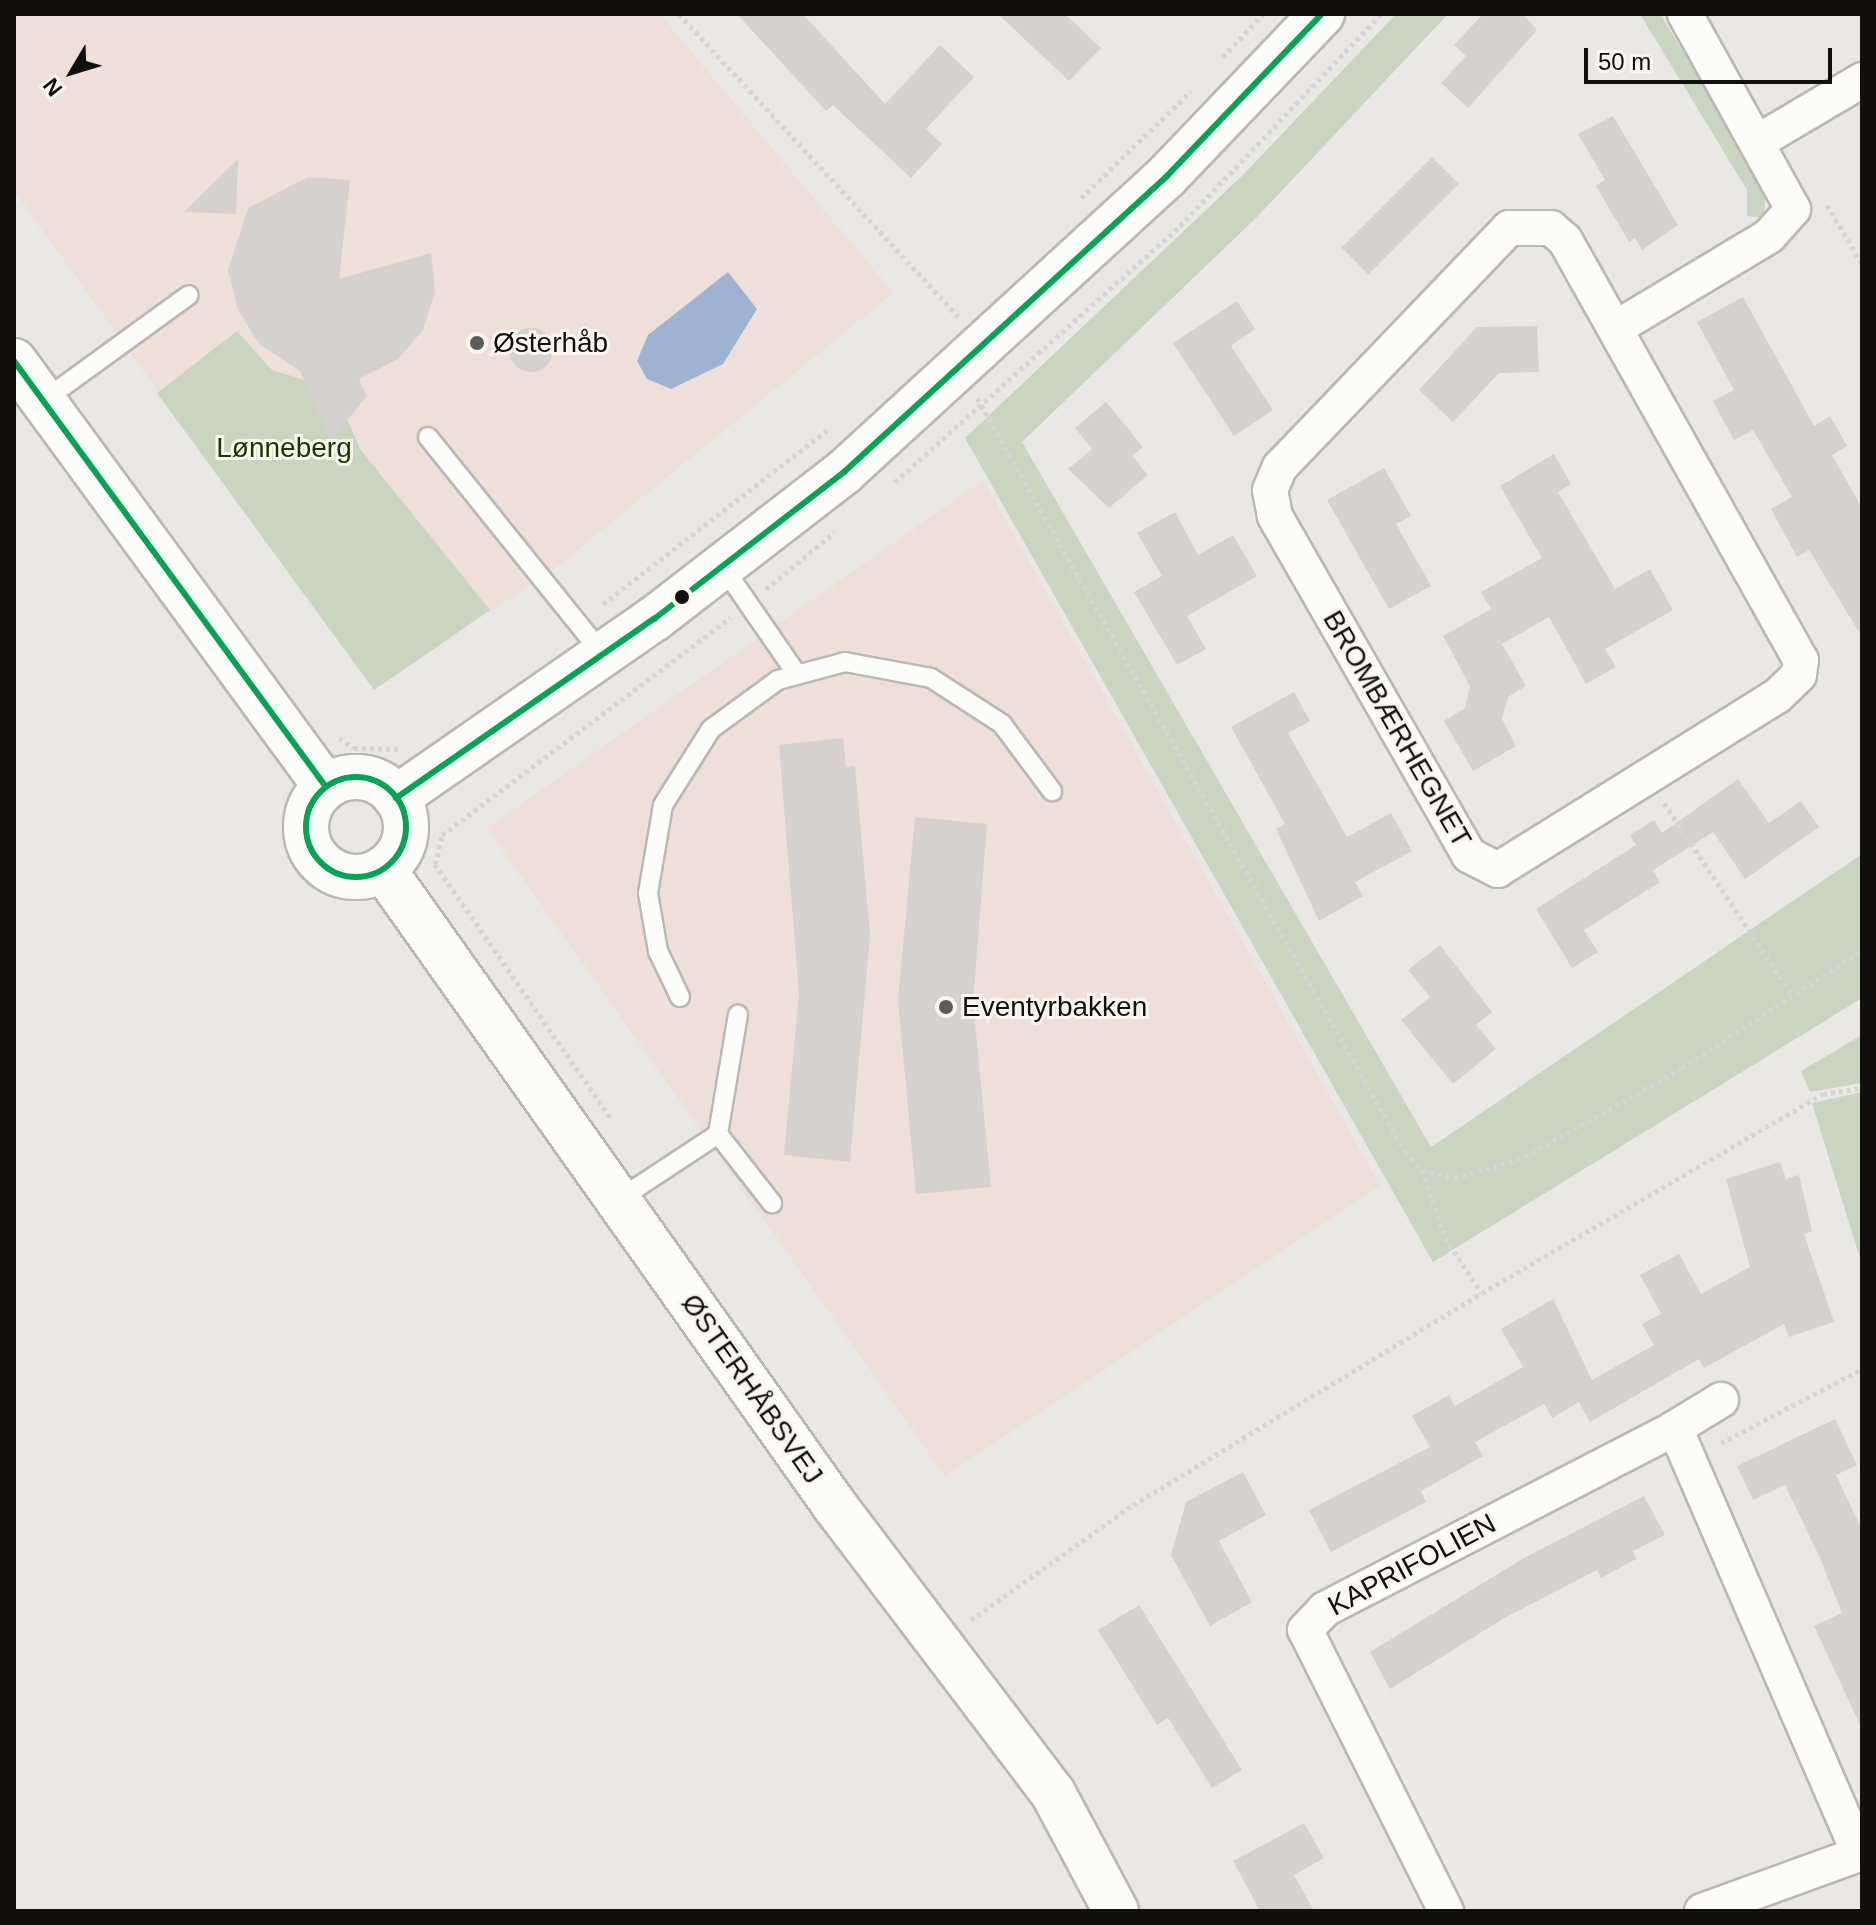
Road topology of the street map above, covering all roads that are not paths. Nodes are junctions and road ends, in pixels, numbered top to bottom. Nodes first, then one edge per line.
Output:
1 (1322, 14) edge
2 (1685, 14) edge
3 (1862, 80) edge
4 (1759, 141) junction
5 (189, 295) dead end
6 (1616, 328) junction
7 (14, 361) edge
8 (43, 401) junction
9 (428, 437) dead end
10 (723, 567) junction
11 (590, 640) junction
12 (796, 673) junction
13 (326, 787) junction
14 (1052, 791) dead end
15 (396, 798) junction
16 (383, 869) junction
17 (680, 997) dead end
18 (738, 1015) dead end
19 (718, 1134) junction
20 (618, 1200) junction
21 (772, 1203) dead end
22 (1721, 1400) dead end
23 (1675, 1428) junction
24 (1861, 1853) edge
25 (1116, 1911) edge
26 (1446, 1911) edge
27 (1702, 1911) edge

1 - 10 street
2 - 4 street
3 - 4 street
4 - 6 street
5 - 8 lane
6 - 6 street, BROMBÆRHEGNET
7 - 8 street
8 - 13 street
9 - 11 lane
10 - 11 street
10 - 12 lane
11 - 15 street
12 - 14 lane
12 - 17 lane
13 - 15 street
13 - 16 street
15 - 16 street
16 - 20 street, ØSTERHÅBSVEJ
18 - 19 lane
19 - 20 lane
19 - 21 lane
20 - 25 street, ØSTERHÅBSVEJ
22 - 23 street, KAPRIFOLIEN
23 - 24 street
23 - 26 street, KAPRIFOLIEN
24 - 27 street

